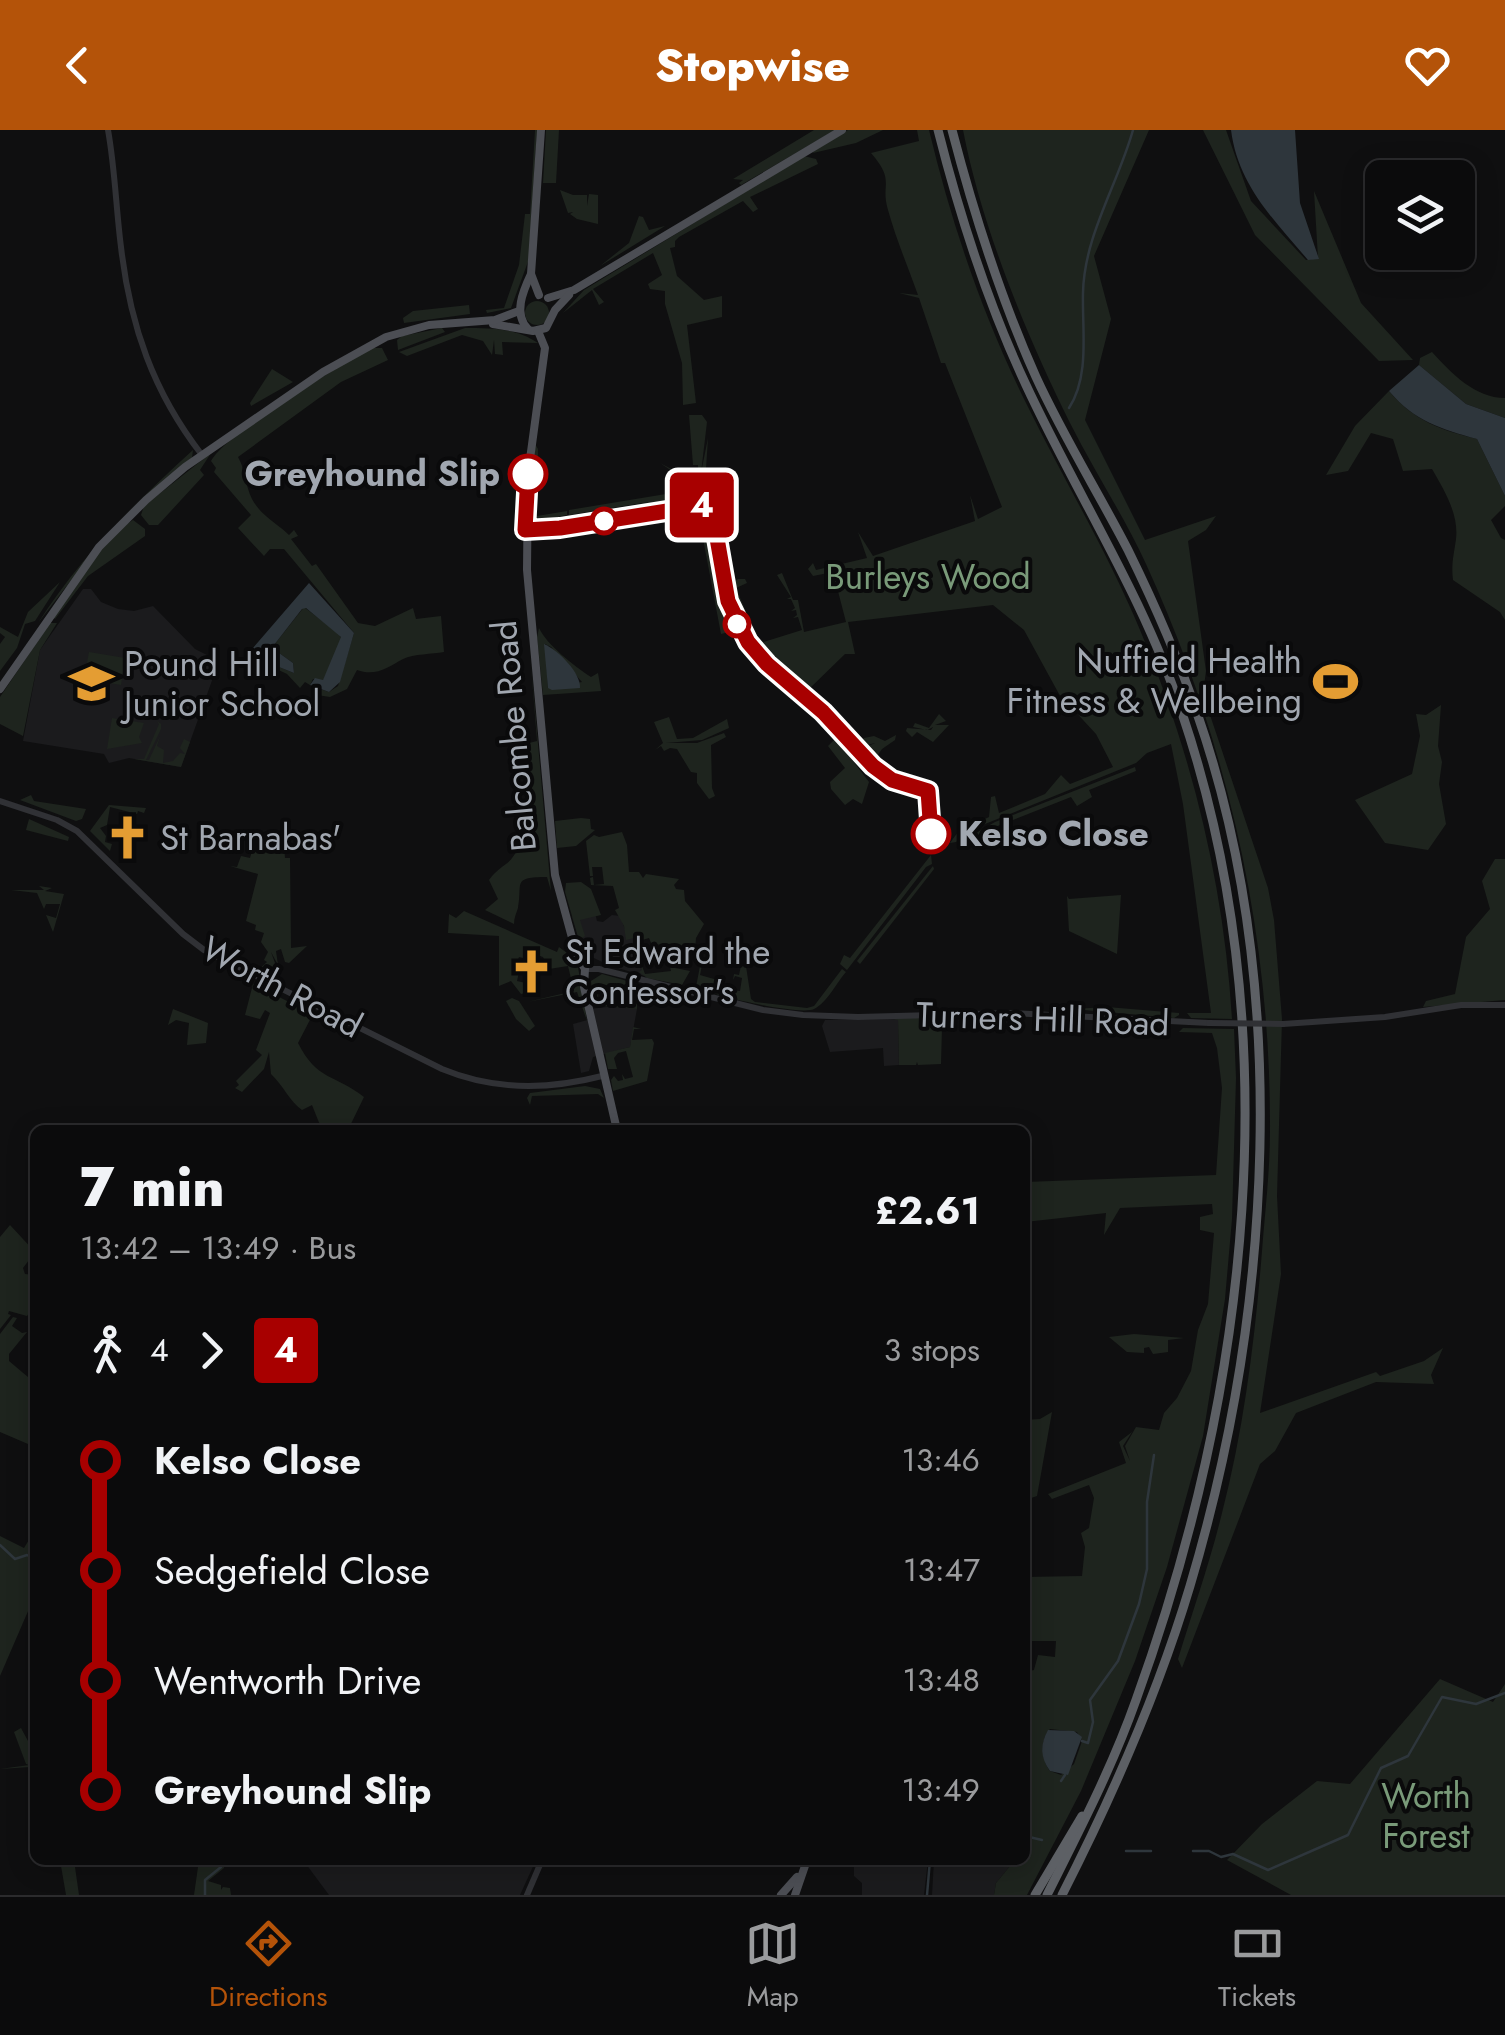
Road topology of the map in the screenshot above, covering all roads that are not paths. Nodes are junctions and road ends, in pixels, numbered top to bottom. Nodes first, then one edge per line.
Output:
1 (108, 130) edge
2 (541, 130) edge
3 (842, 130) edge
4 (938, 130) edge
5 (952, 130) edge
6 (531, 274) junction
7 (574, 290) junction
8 (543, 297) junction
9 (520, 307) junction
10 (554, 313) junction
11 (479, 322) junction
12 (550, 325) junction
13 (533, 330) junction
14 (546, 348) junction
15 (202, 455) junction
16 (0, 689) edge
17 (0, 801) edge
18 (585, 969) junction
19 (1505, 1005) edge
20 (602, 1076) junction
21 (616, 1125) edge
22 (1096, 1798) junction
23 (540, 1865) edge
24 (804, 1865) edge
25 (800, 1874) junction
26 (527, 1895) edge
27 (781, 1895) edge
28 (794, 1895) edge
29 (1035, 1895) edge
30 (1047, 1895) edge
31 (1062, 1895) edge

1 - 15 street
2 - 6 main road
3 - 7 main road
4 - 22 highway
5 - 31 highway
6 - 8 main road
6 - 9 main road
7 - 8 main road
7 - 10 main road
8 - 9 main road
8 - 10 main road
9 - 11 main road
9 - 13 main road
10 - 12 main road
11 - 13 main road
11 - 15 main road
12 - 13 main road
12 - 14 main road, Balcombe Road
13 - 14 main road
14 - 18 main road, Balcombe Road
15 - 16 main road
17 - 20 street, Worth Road
18 - 19 street, Turners Hill Road, bridge
18 - 20 main road, Balcombe Road
20 - 21 main road, Balcombe Road
22 - 29 highway
22 - 30 highway
23 - 26 street
24 - 25 main road
25 - 27 main road
25 - 28 main road

